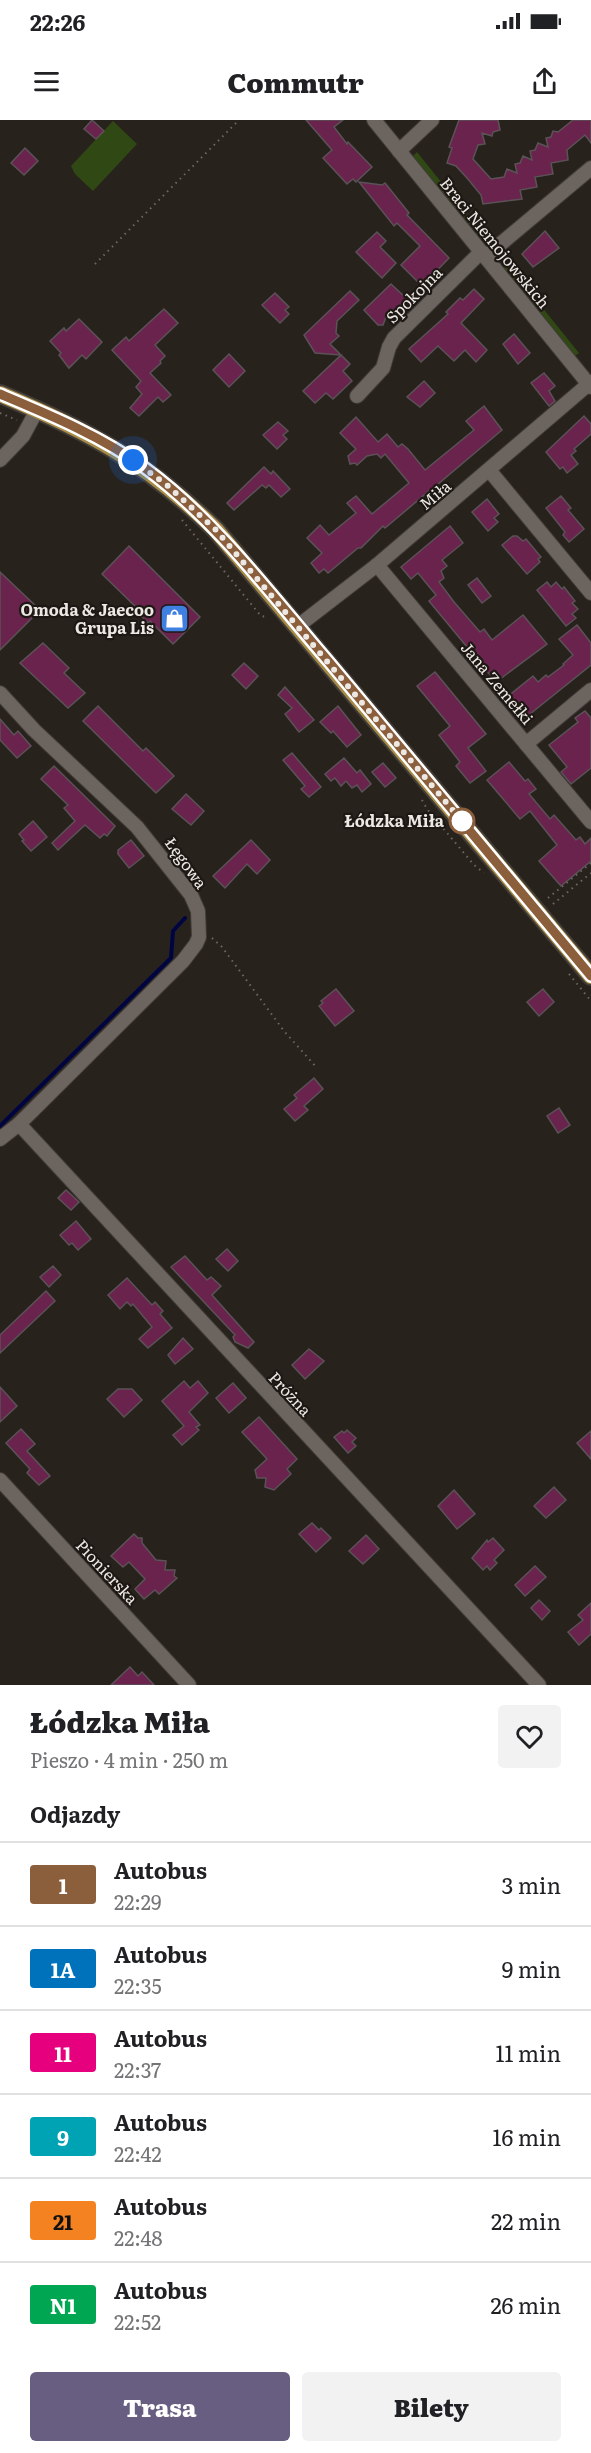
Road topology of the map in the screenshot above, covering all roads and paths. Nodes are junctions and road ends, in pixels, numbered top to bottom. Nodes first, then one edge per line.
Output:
1 (239, 120) edge
2 (374, 120) edge
3 (432, 120) edge
4 (399, 151) junction
5 (591, 168) edge
6 (483, 254) junction
7 (95, 264) dead end
8 (590, 384) edge
9 (0, 394) edge
10 (357, 396) dead end
11 (38, 410) junction
12 (0, 413) edge
13 (30, 425) junction
14 (0, 460) edge
15 (489, 470) junction
16 (176, 514) dead end
17 (377, 565) junction
18 (591, 593) edge
19 (271, 619) dead end
20 (298, 626) junction
21 (591, 690) edge
22 (0, 693) edge
23 (526, 744) junction
24 (420, 796) dead end
25 (591, 822) edge
26 (591, 863) edge
27 (591, 873) edge
28 (485, 874) dead end
29 (548, 898) dead end
30 (553, 904) dead end
31 (199, 925) junction
32 (568, 974) dead end
33 (591, 976) edge
34 (591, 1001) edge
35 (317, 1068) dead end
36 (19, 1124) junction
37 (0, 1139) edge
38 (0, 1480) edge
39 (189, 1685) edge
40 (539, 1685) edge

1 - 7 path
2 - 4 street, Braci Niemojowskich
3 - 4 street
4 - 6 street, Braci Niemojowskich
5 - 6 street, Spokojna
6 - 8 street, Braci Niemojowskich
6 - 10 street, Spokojna
8 - 15 street, Miła
9 - 11 main road
11 - 13 street
11 - 20 main road
12 - 13 path
13 - 14 street
15 - 17 street, Miła
15 - 18 street
16 - 19 path
17 - 20 street, Miła
17 - 23 street, Jana Zemełki
20 - 33 main road
21 - 23 street
22 - 31 street, Łęgowa
23 - 25 street, Jana Zemełki
24 - 28 path
26 - 29 path
27 - 30 path
31 - 35 path
31 - 36 street
32 - 34 path
36 - 37 street
36 - 40 street, Próżna
38 - 39 street, Pionierska

